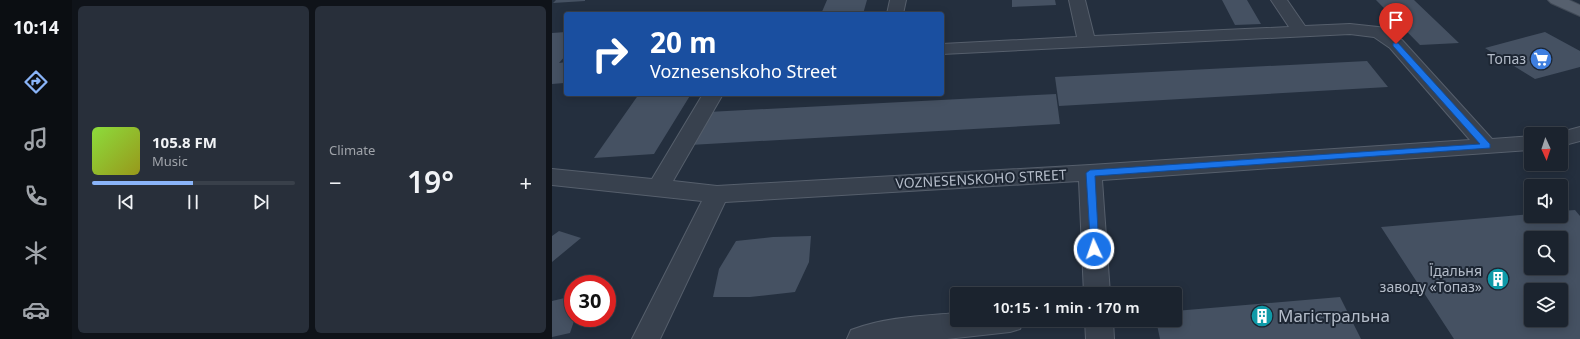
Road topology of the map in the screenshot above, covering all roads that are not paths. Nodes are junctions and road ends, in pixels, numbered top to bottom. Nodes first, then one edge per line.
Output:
1 (898, 0) edge
2 (1077, 0) edge
3 (1279, 0) edge
4 (1556, 0) edge
5 (1580, 11) edge
6 (895, 12) edge
7 (1300, 31) junction
8 (1086, 42) junction
9 (944, 49) edge
10 (711, 96) edge
11 (1580, 134) edge
12 (1568, 138) edge
13 (1568, 140) edge
14 (1580, 140) edge
15 (1524, 143) edge
16 (1487, 146) junction
17 (1090, 173) junction
18 (552, 177) edge
19 (658, 188) junction
20 (717, 194) junction
21 (1097, 287) edge
22 (950, 326) edge
23 (1099, 327) edge
24 (646, 339) edge
25 (861, 339) edge
26 (1100, 339) edge

1 - 6 street
2 - 8 street
3 - 7 street
4 - 5 main road
7 - 8 street
7 - 16 street
8 - 9 street
10 - 19 street
11 - 12 street
13 - 14 street
15 - 16 street, VOZNESENSKOHO STREET
16 - 17 street, VOZNESENSKOHO STREET
17 - 20 street, VOZNESENSKOHO STREET
17 - 21 street
18 - 19 street, VOZNESENSKOHO STREET
19 - 20 street, VOZNESENSKOHO STREET
20 - 24 street
22 - 25 street
23 - 26 street

